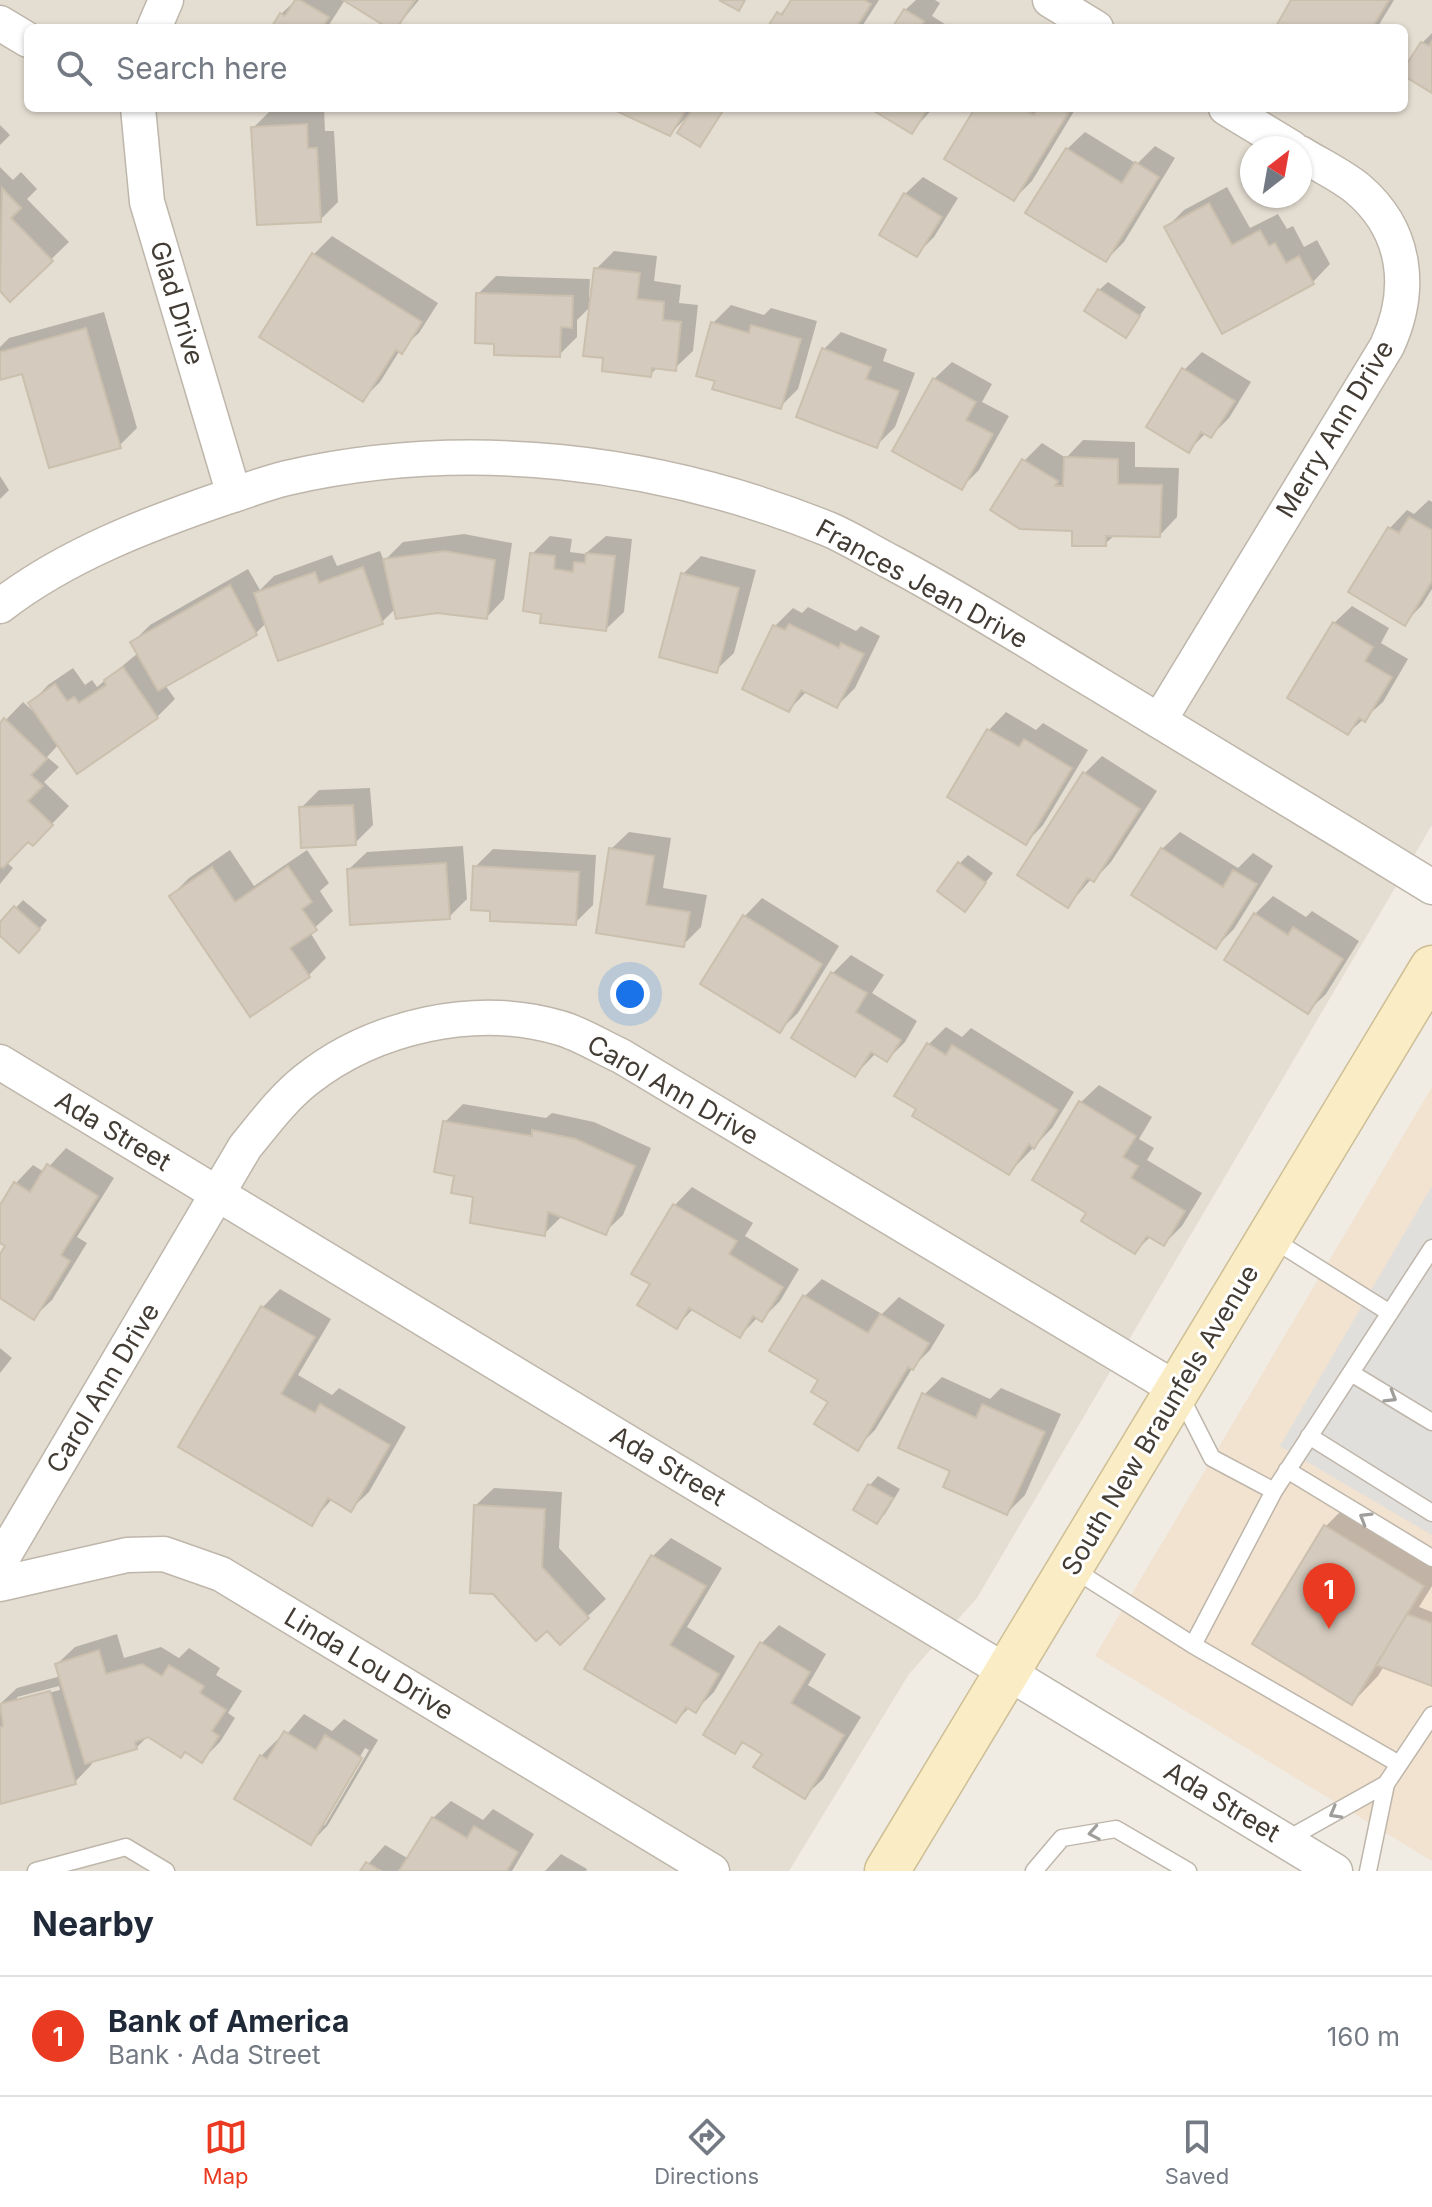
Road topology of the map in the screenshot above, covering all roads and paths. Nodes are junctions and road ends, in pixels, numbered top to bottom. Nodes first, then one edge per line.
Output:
1 (166, 0) edge
2 (1050, 0) edge
3 (0, 23) edge
4 (156, 24) edge
5 (1089, 24) edge
6 (24, 38) edge
7 (138, 112) edge
8 (1233, 112) edge
9 (1272, 136) edge
10 (1312, 160) edge
11 (234, 495) junction
12 (0, 606) edge
13 (1159, 721) junction
14 (1432, 887) edge
15 (1432, 968) edge
16 (0, 1062) edge
17 (217, 1194) junction
18 (1269, 1237) junction
19 (1432, 1248) edge
20 (1390, 1313) junction
21 (1351, 1373) junction
22 (1178, 1390) junction
23 (1432, 1422) edge
24 (1309, 1436) junction
25 (1287, 1470) junction
26 (1274, 1491) junction
27 (1432, 1513) edge
28 (1432, 1558) edge
29 (0, 1562) edge
30 (1071, 1569) junction
31 (0, 1584) edge
32 (1193, 1645) junction
33 (1008, 1673) junction
34 (1432, 1715) edge
35 (1399, 1764) junction
36 (1386, 1784) junction
37 (1285, 1841) junction
38 (36, 1871) edge
39 (166, 1871) edge
40 (712, 1871) edge
41 (887, 1871) edge
42 (1034, 1871) edge
43 (1188, 1871) edge
44 (1335, 1871) edge
45 (1368, 1871) edge

1 - 4 street
2 - 5 street
3 - 6 street
7 - 11 street, Glad Drive
8 - 9 street
10 - 13 street, Merry Ann Drive
11 - 12 street, Frances Jean Drive
11 - 13 street, Frances Jean Drive
13 - 14 street, Frances Jean Drive
15 - 18 main road, South New Braunfels Avenue
16 - 17 street, Ada Street
17 - 22 street, Carol Ann Drive
17 - 29 street, Carol Ann Drive
17 - 33 street, Ada Street
18 - 20 lane
18 - 22 main road, South New Braunfels Avenue
19 - 20 lane
20 - 21 lane
21 -> 23 lane
21 - 24 lane
22 - 26 lane
22 - 30 main road, South New Braunfels Avenue
24 - 25 lane
24 - 27 lane
25 - 26 lane
28 -> 25 lane
26 - 32 lane
30 - 32 lane
30 - 33 main road, South New Braunfels Avenue
31 - 40 street, Linda Lou Drive
32 - 35 lane
33 - 37 street, Ada Street
33 - 41 main road, South New Braunfels Avenue
34 - 35 lane
35 - 36 lane
36 -> 37 lane
36 - 45 lane
37 - 44 street, Ada Street
38 - 39 lane
43 -> 42 lane

